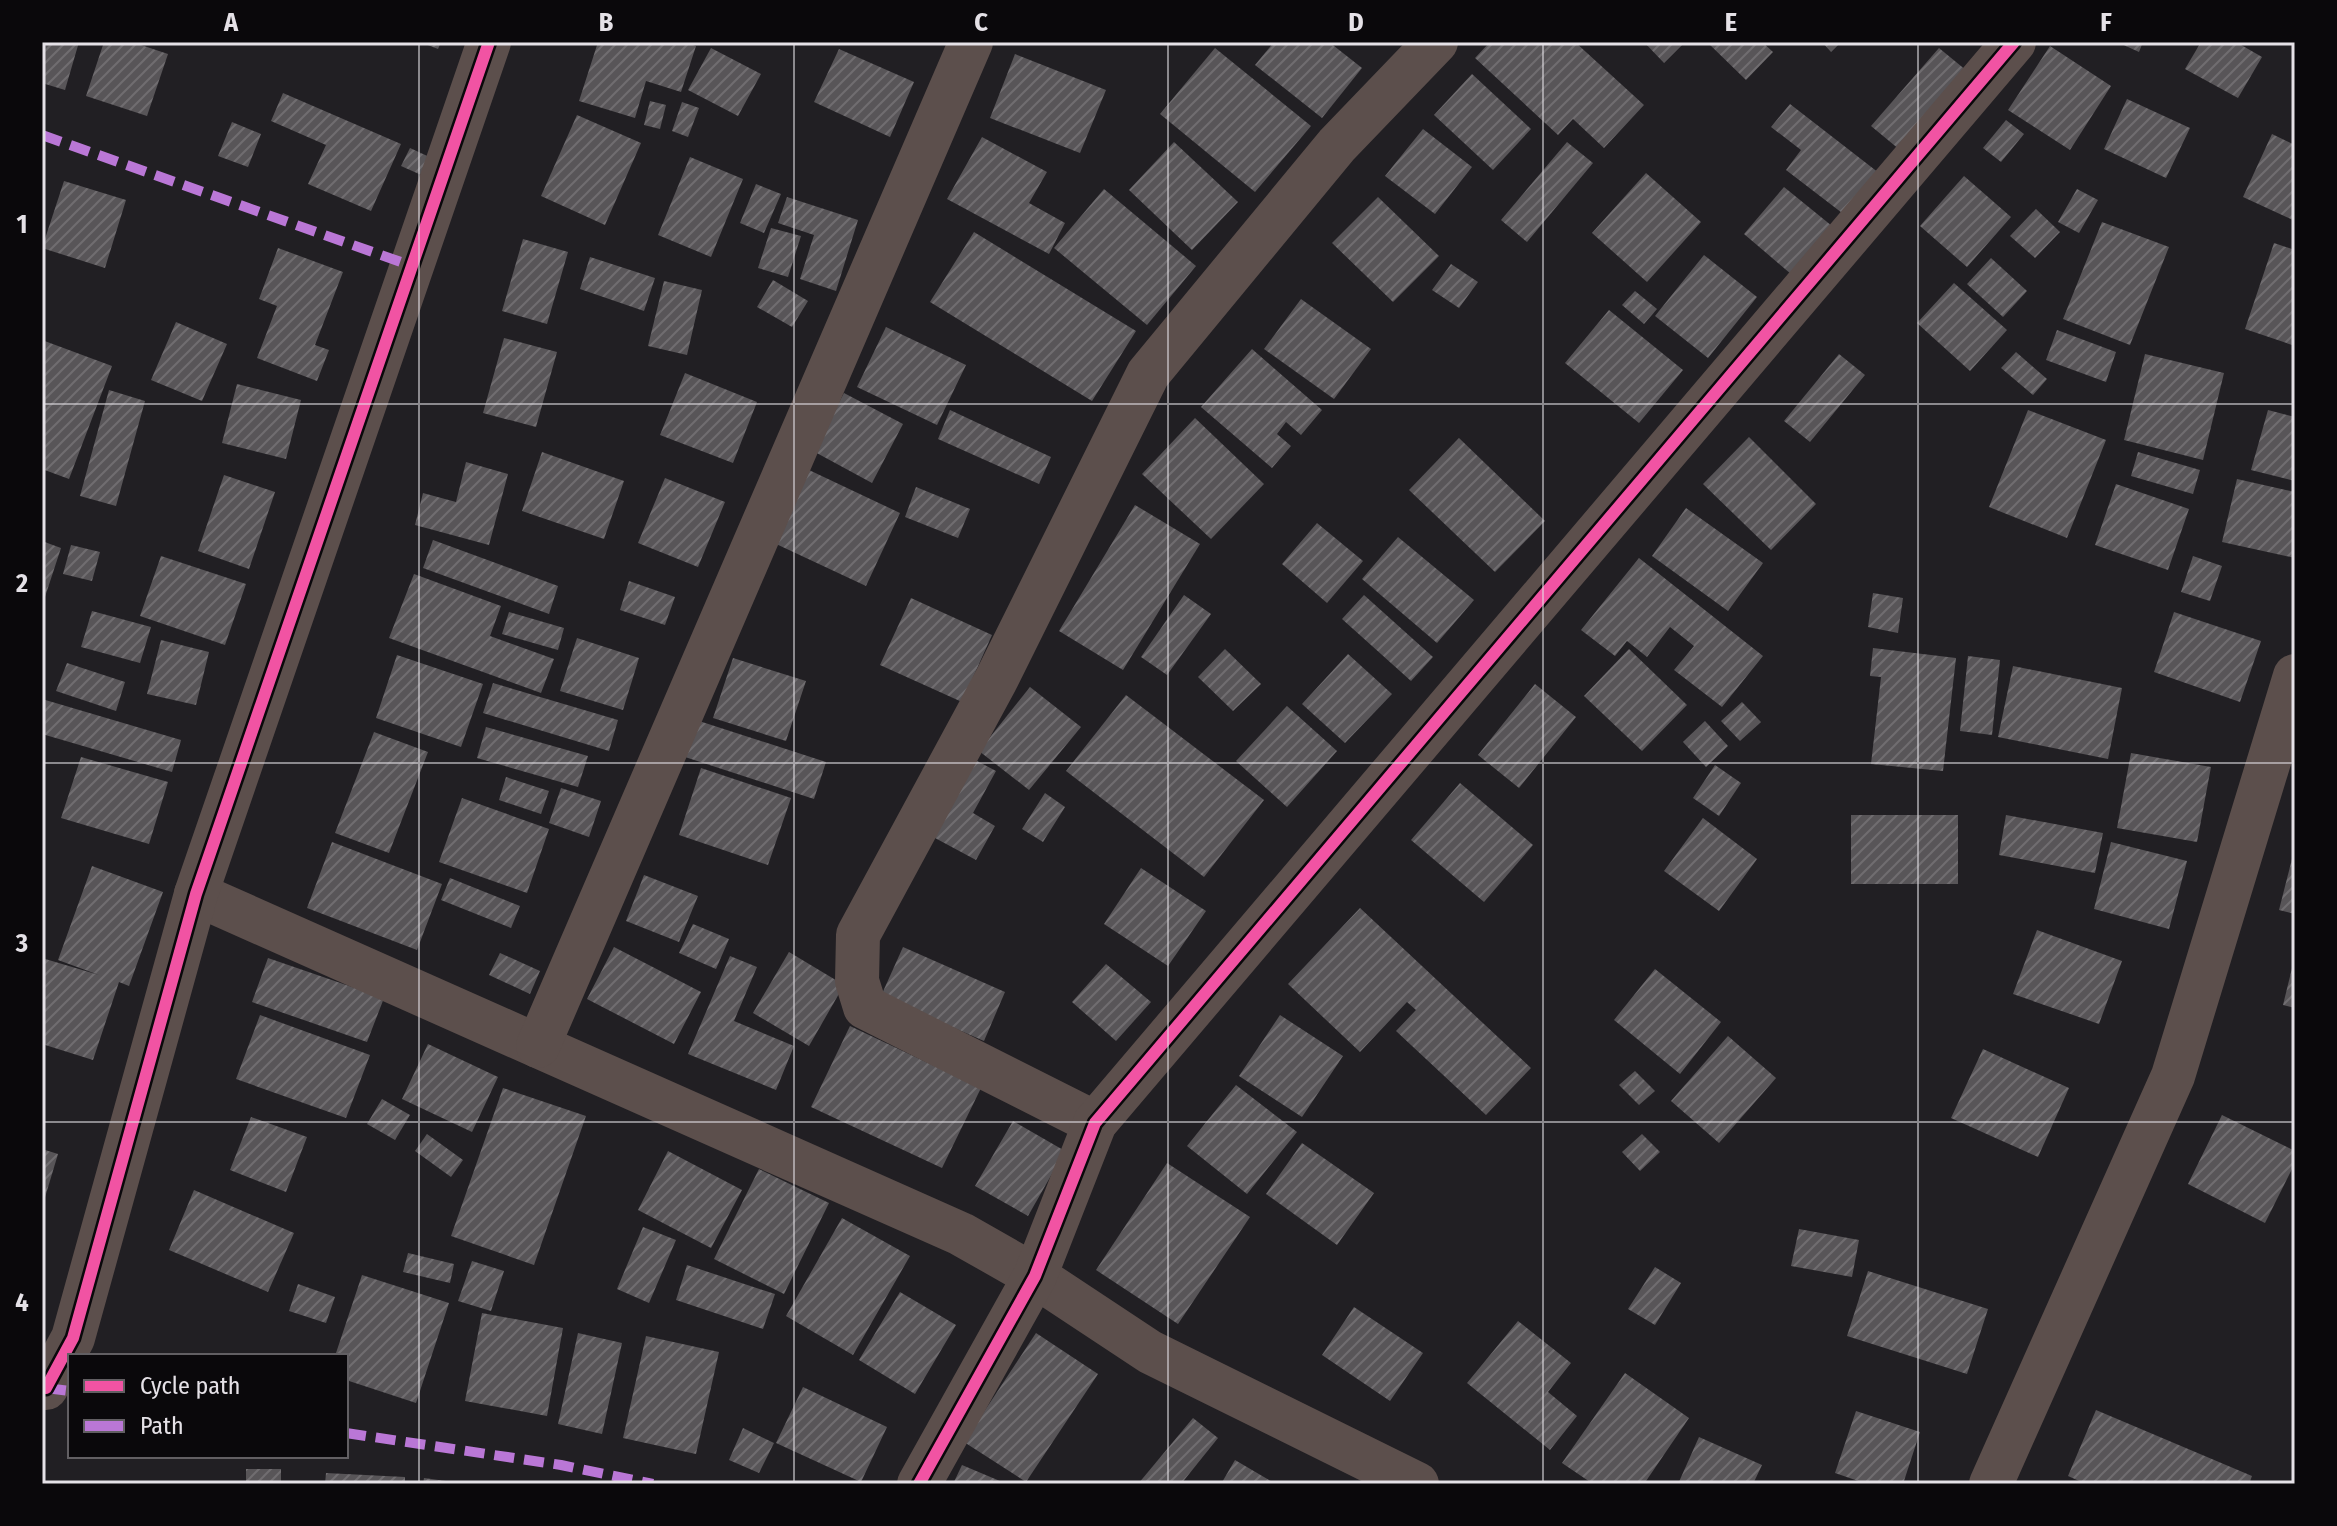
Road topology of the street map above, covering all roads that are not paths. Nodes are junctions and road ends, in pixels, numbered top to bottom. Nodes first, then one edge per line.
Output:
1 (489, 42) edge
2 (971, 42) edge
3 (1436, 42) edge
4 (2014, 42) edge
5 (2295, 676) edge
6 (196, 894) junction
7 (538, 1046) junction
8 (1095, 1123) junction
9 (1035, 1276) junction
10 (42, 1388) edge
11 (919, 1484) edge
12 (1417, 1484) edge
13 (1991, 1484) edge

1 - 6 street
2 - 7 street
3 - 8 street
4 - 8 street
5 - 13 street
6 - 7 street
6 - 10 street
7 - 9 street
8 - 9 street
9 - 11 street
9 - 12 street

